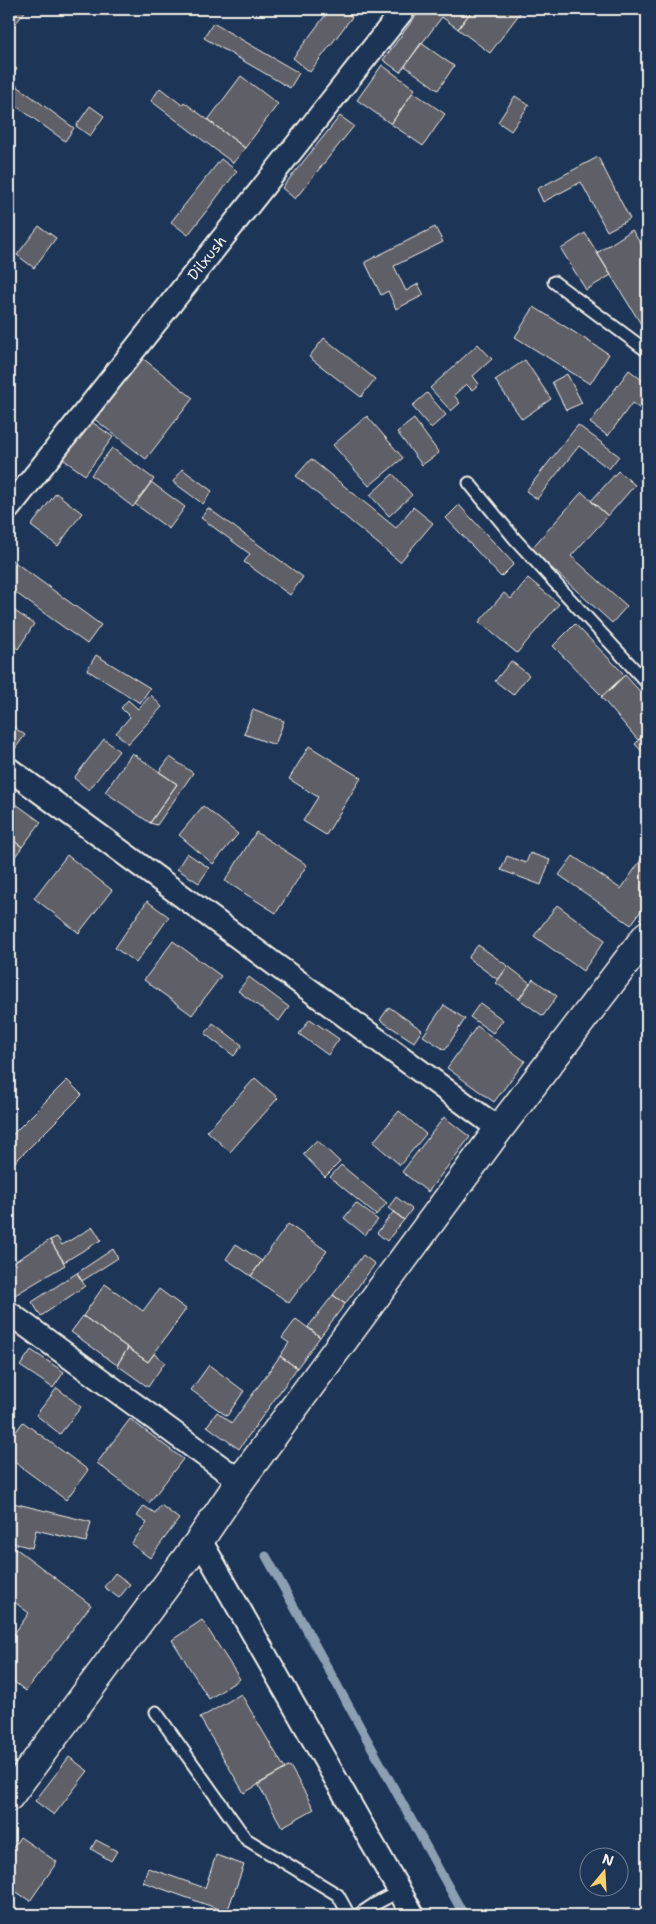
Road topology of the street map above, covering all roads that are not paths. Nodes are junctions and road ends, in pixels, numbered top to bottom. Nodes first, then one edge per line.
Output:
1 (404, 9) edge
2 (554, 282) dead end
3 (647, 351) edge
4 (469, 483) dead end
5 (9, 508) edge
6 (647, 683) edge
7 (9, 769) edge
8 (647, 935) edge
9 (499, 1130) junction
10 (9, 1313) edge
11 (240, 1481) junction
12 (200, 1540) junction
13 (156, 1712) dead end
14 (9, 1798) edge
15 (400, 1891) junction
16 (350, 1915) edge
17 (358, 1915) edge
18 (413, 1915) edge

1 - 5 street, Dilxush
2 - 3 lane
4 - 6 lane
7 - 9 street
8 - 9 street
9 - 11 street
10 - 11 street
11 - 12 street
12 - 14 street
12 - 15 street
13 - 16 lane
15 - 17 lane
15 - 18 street

